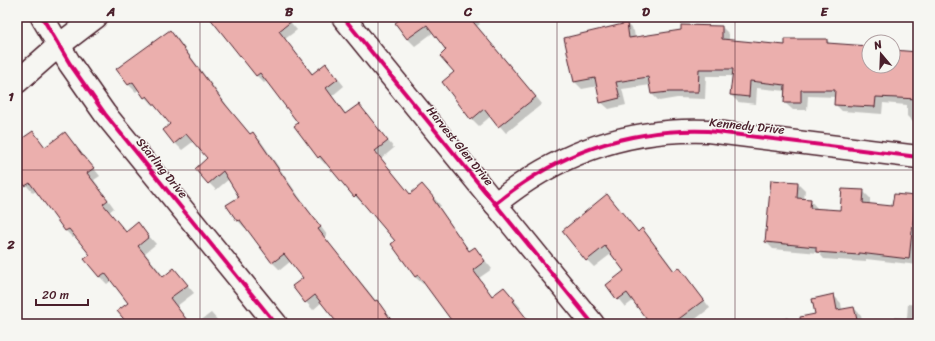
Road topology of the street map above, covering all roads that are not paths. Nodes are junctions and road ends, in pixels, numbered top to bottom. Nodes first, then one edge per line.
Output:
1 (42, 17) edge
2 (96, 17) edge
3 (343, 17) edge
4 (58, 46) junction
5 (17, 82) edge
6 (918, 157) edge
7 (495, 204) junction
8 (276, 324) edge
9 (593, 324) edge

1 - 4 street, Starling Drive
2 - 4 street
3 - 7 street, Harvest Glen Drive
4 - 5 street
4 - 8 street, Starling Drive
6 - 7 street, Kennedy Drive
7 - 9 street, Harvest Glen Drive

